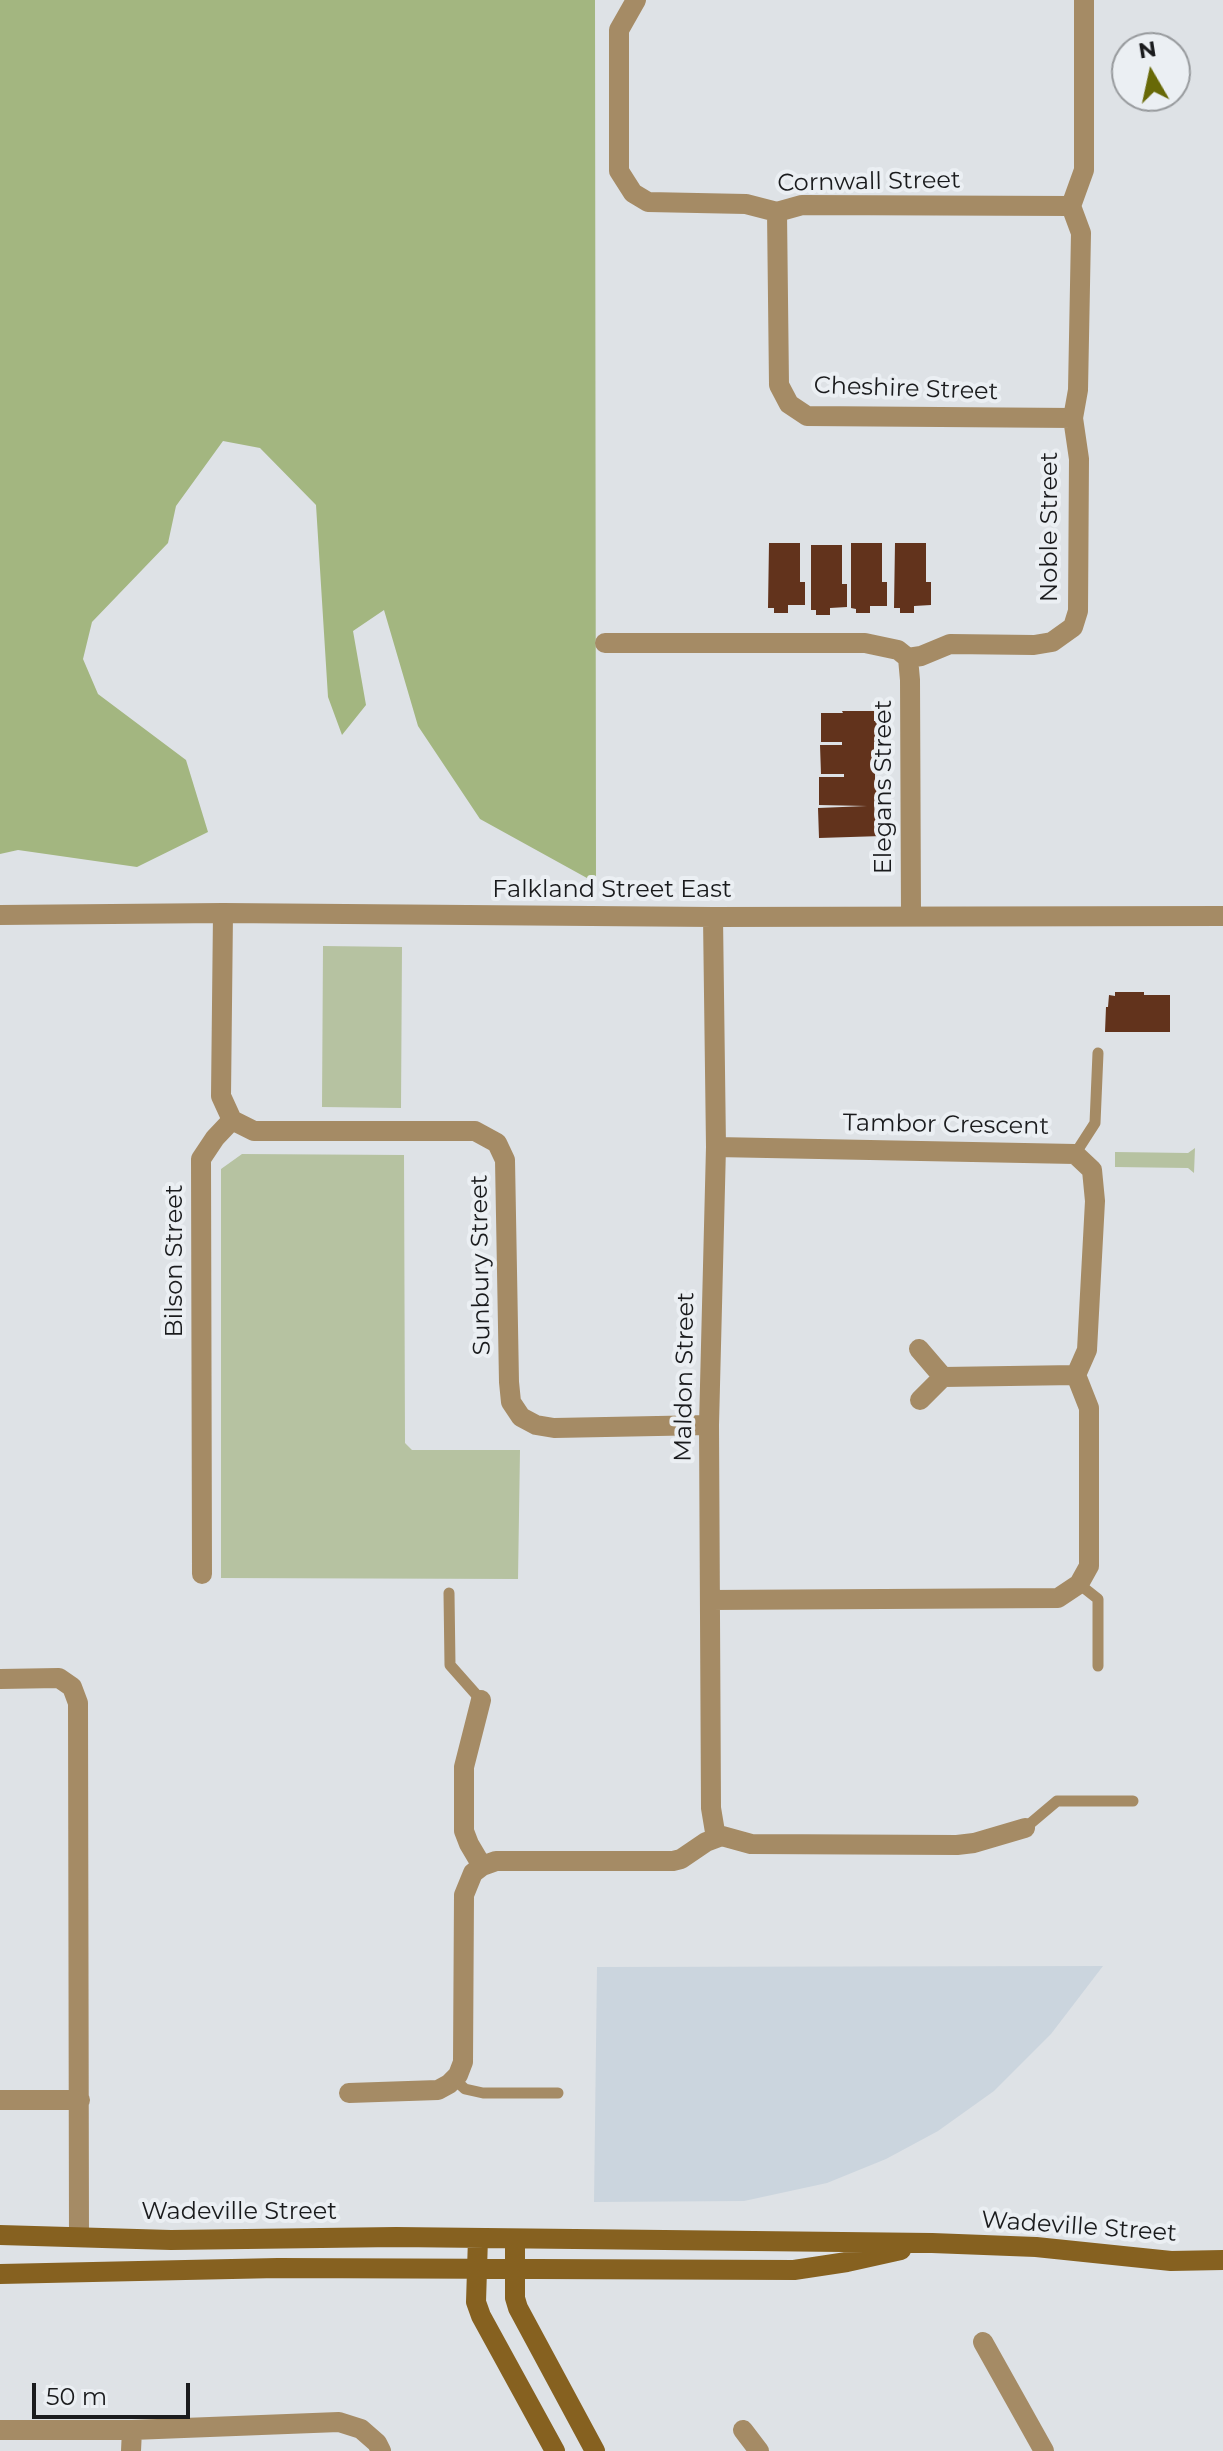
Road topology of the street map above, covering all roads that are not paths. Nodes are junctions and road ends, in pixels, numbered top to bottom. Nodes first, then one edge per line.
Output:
1 (636, 0) edge
2 (1084, 0) edge
3 (1071, 206) junction
4 (777, 212) junction
5 (1073, 418) junction
6 (605, 643) dead end
7 (908, 658) junction
8 (223, 913) junction
9 (0, 915) edge
10 (911, 915) junction
11 (1223, 916) edge
12 (713, 917) junction
13 (1098, 1053) dead end
14 (232, 1120) junction
15 (716, 1147) junction
16 (1075, 1154) junction
17 (919, 1349) dead end
18 (1076, 1375) junction
19 (943, 1377) junction
20 (920, 1400) dead end
21 (709, 1425) junction
22 (202, 1574) dead end
23 (1079, 1584) junction
24 (449, 1593) dead end
25 (710, 1600) junction
26 (1098, 1666) dead end
27 (0, 1679) edge
28 (481, 1700) joint
29 (1133, 1801) dead end
30 (1025, 1828) joint
31 (716, 1838) junction
32 (482, 1866) junction
33 (454, 2079) junction
34 (349, 2093) dead end
35 (558, 2093) dead end
36 (0, 2100) edge
37 (80, 2100) junction
38 (0, 2235) edge
39 (79, 2237) junction
40 (478, 2238) junction
41 (515, 2239) junction
42 (932, 2243) junction
43 (1223, 2260) edge
44 (477, 2270) junction
45 (515, 2270) junction
46 (0, 2274) edge
47 (983, 2342) dead end
48 (0, 2430) edge
49 (743, 2430) dead end
50 (131, 2441) edge
51 (381, 2451) edge
52 (555, 2451) edge
53 (595, 2451) edge
54 (759, 2451) edge
55 (1044, 2451) edge

1 - 4 street, Cornwall Street
2 - 3 street
3 - 4 street, Cornwall Street
3 - 5 street, Noble Street
4 - 5 street, Cheshire Street
5 - 7 street, Noble Street
6 - 7 street
7 - 10 street, Elegans Street
8 - 9 street, Falkland Street East
8 - 12 street, Falkland Street East
8 - 14 street
10 - 11 street, Falkland Street East
10 - 12 street, Falkland Street East
12 - 15 street, Maldon Street
13 - 16 lane
14 - 21 street, Sunbury Street
14 - 22 street, Bilson Street
15 - 16 street, Tambor Crescent
15 - 21 street, Maldon Street
16 - 18 street, Tambor Crescent
17 - 19 street
18 - 19 street
18 - 23 street
19 - 20 street
21 - 25 street, Maldon Street
23 - 25 street
23 - 26 lane
24 - 28 lane
25 - 31 street, Maldon Street
27 - 37 street
28 - 32 street
29 - 30 lane
30 - 31 street
31 - 32 street
32 - 33 street
33 - 34 street
33 - 35 lane
36 - 37 street
37 - 39 street
38 - 39 street, Wadeville Street
39 - 40 street, Wadeville Street
40 - 41 street, Wadeville Street
40 - 44 street
41 - 42 street, Wadeville Street
41 - 45 street
42 - 43 street, Wadeville Street
42 - 45 street, Wadeville Street
44 - 45 street, Wadeville Street
44 - 46 street, Wadeville Street
44 - 52 street
45 - 53 street
47 - 55 street
48 - 50 street
49 - 54 street
50 - 51 street

